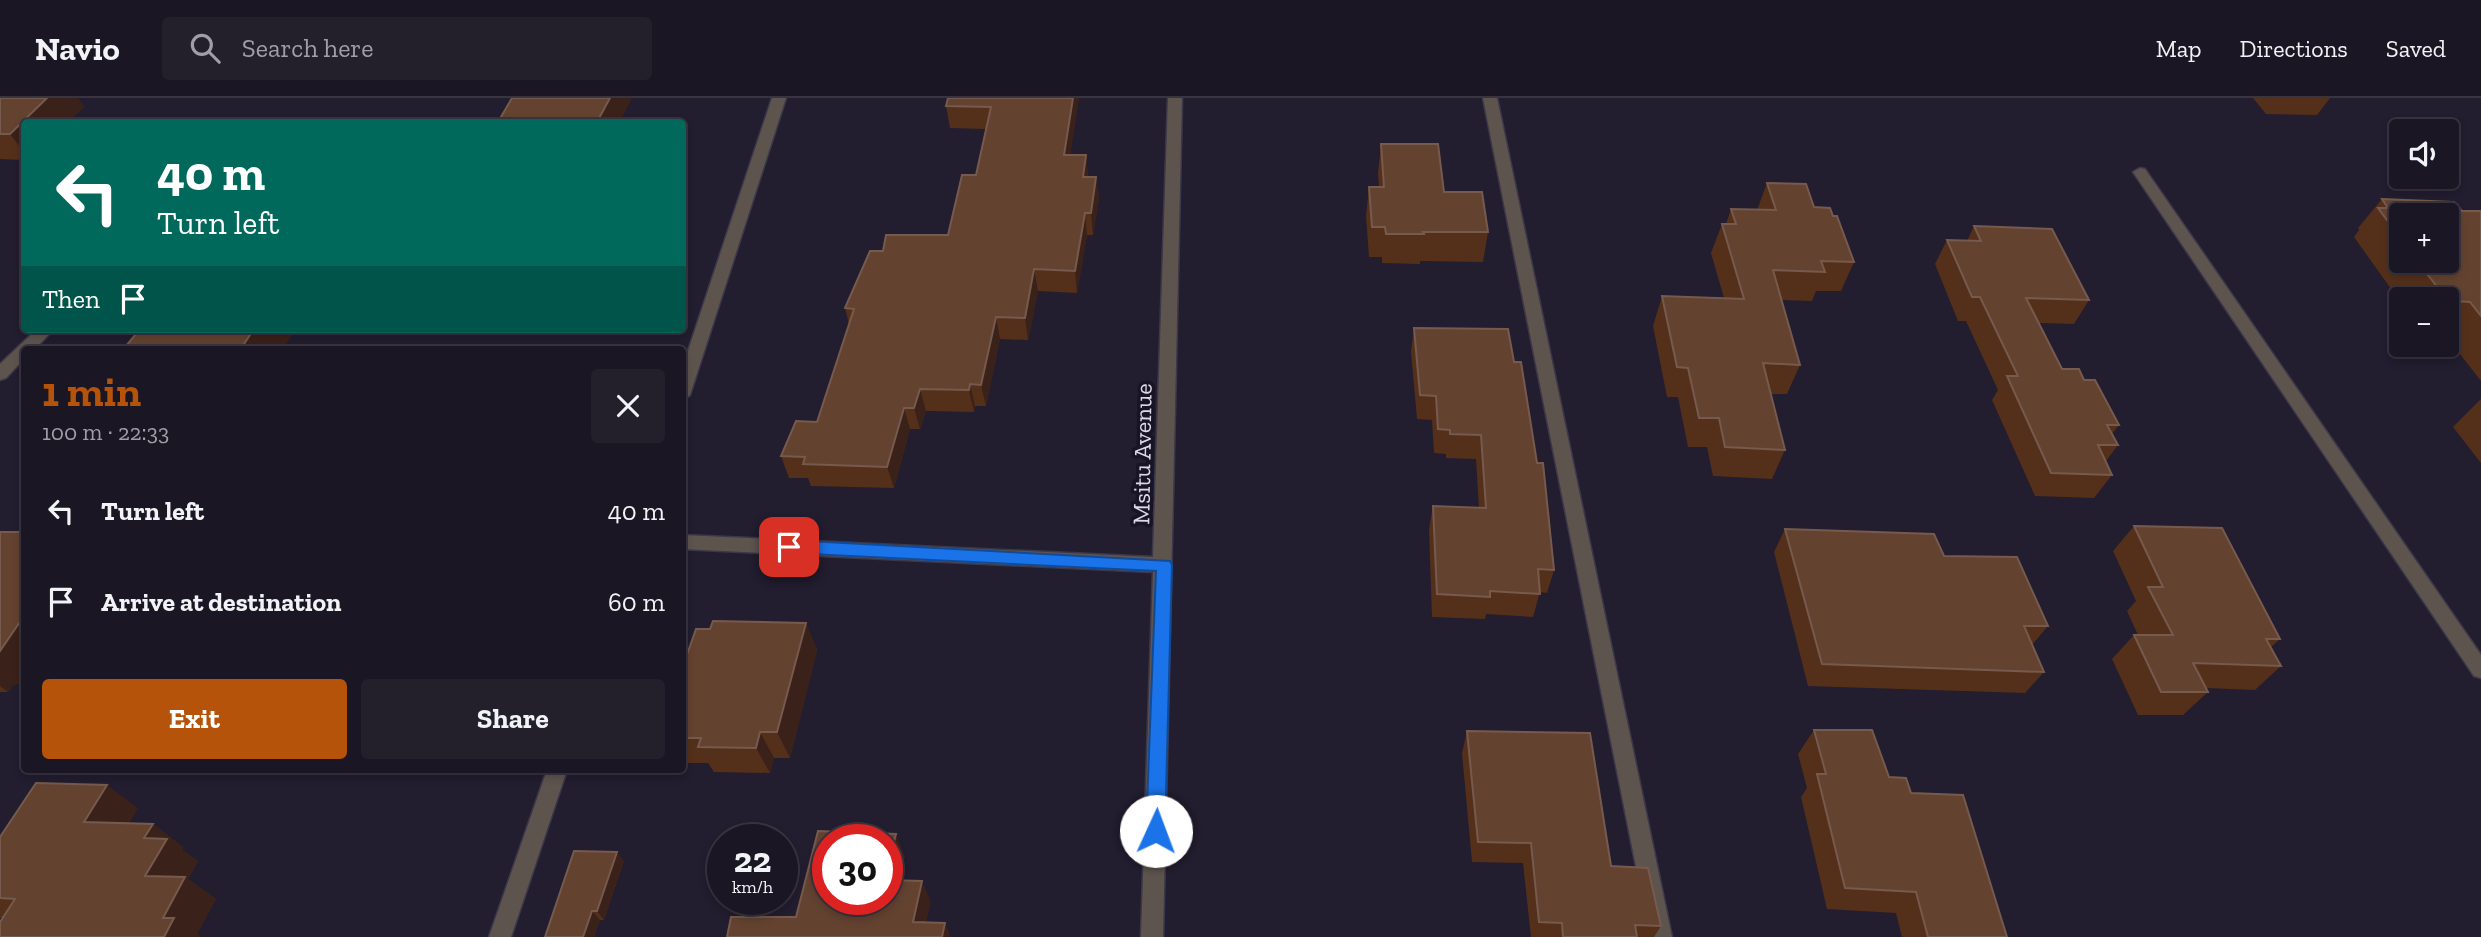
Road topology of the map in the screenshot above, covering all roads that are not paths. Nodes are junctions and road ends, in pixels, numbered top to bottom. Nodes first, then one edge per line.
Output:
1 (779, 98) edge
2 (1175, 98) edge
3 (1490, 98) edge
4 (2140, 172) dead end
5 (42, 333) edge
6 (29, 346) edge
7 (21, 353) edge
8 (0, 374) edge
9 (686, 383) edge
10 (686, 542) edge
11 (1164, 565) junction
12 (2474, 651) edge
13 (2481, 670) edge
14 (556, 773) edge
15 (500, 937) edge
16 (1152, 937) edge
17 (1661, 937) edge

1 - 9 street
2 - 11 street, Msitu Avenue
3 - 17 street
4 - 12 street
5 - 6 street
7 - 8 street
10 - 11 street
11 - 16 street, Msitu Avenue
12 - 13 street
14 - 15 street

